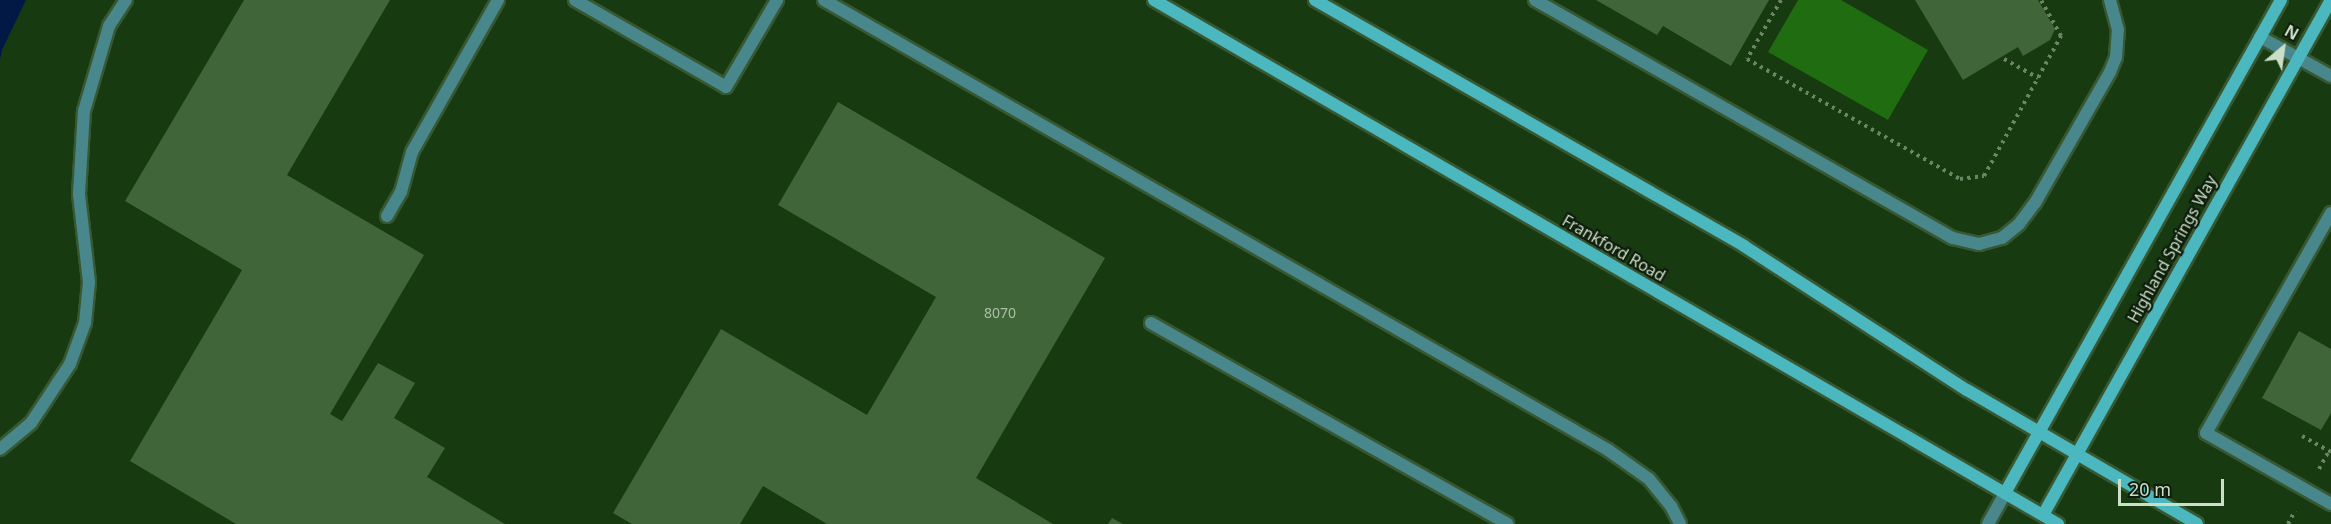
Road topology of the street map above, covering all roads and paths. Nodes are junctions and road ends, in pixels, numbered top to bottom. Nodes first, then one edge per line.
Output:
1 (126, 0) edge
2 (498, 0) edge
3 (575, 0) edge
4 (777, 0) edge
5 (824, 0) edge
6 (1154, 0) edge
7 (1315, 0) edge
8 (1534, 0) edge
9 (1781, 0) edge
10 (2041, 0) edge
11 (2110, 0) edge
12 (2281, 0) edge
13 (2331, 0) edge
14 (2260, 37) junction
15 (2298, 58) junction
16 (2004, 59) dead end
17 (2331, 76) edge
18 (2038, 78) junction
19 (2331, 213) edge
20 (387, 216) dead end
21 (1151, 323) dead end
22 (2038, 432) junction
23 (2302, 436) dead end
24 (0, 449) edge
25 (2330, 452) edge
26 (2076, 454) junction
27 (2318, 471) dead end
28 (2005, 493) junction
29 (2331, 504) edge
30 (2297, 507) dead end
31 (2041, 520) edge
32 (1507, 524) edge
33 (1680, 524) edge
34 (1988, 524) edge
35 (2058, 524) edge
36 (2197, 524) edge
37 (2288, 524) edge

1 - 24 lane
2 - 20 lane
3 - 4 lane
5 - 33 lane
6 - 28 main road, Frankford Road
7 - 22 main road
8 - 11 lane
9 - 18 path
10 - 18 path
12 - 14 main road, Highland Springs Way
13 - 15 main road, Highland Springs Way
14 - 15 lane
14 - 22 main road, Highland Springs Way
15 - 17 lane
15 - 26 main road, Highland Springs Way
16 - 18 path
19 - 29 lane
21 - 32 lane
22 - 26 main road
22 - 28 main road, Highland Springs Way
23 - 25 path
25 - 27 path
26 - 31 main road, Highland Springs Way
26 - 36 main road
28 - 31 main road, Frankford Road
28 - 34 lane
30 - 37 path
31 - 35 main road, Frankford Road

